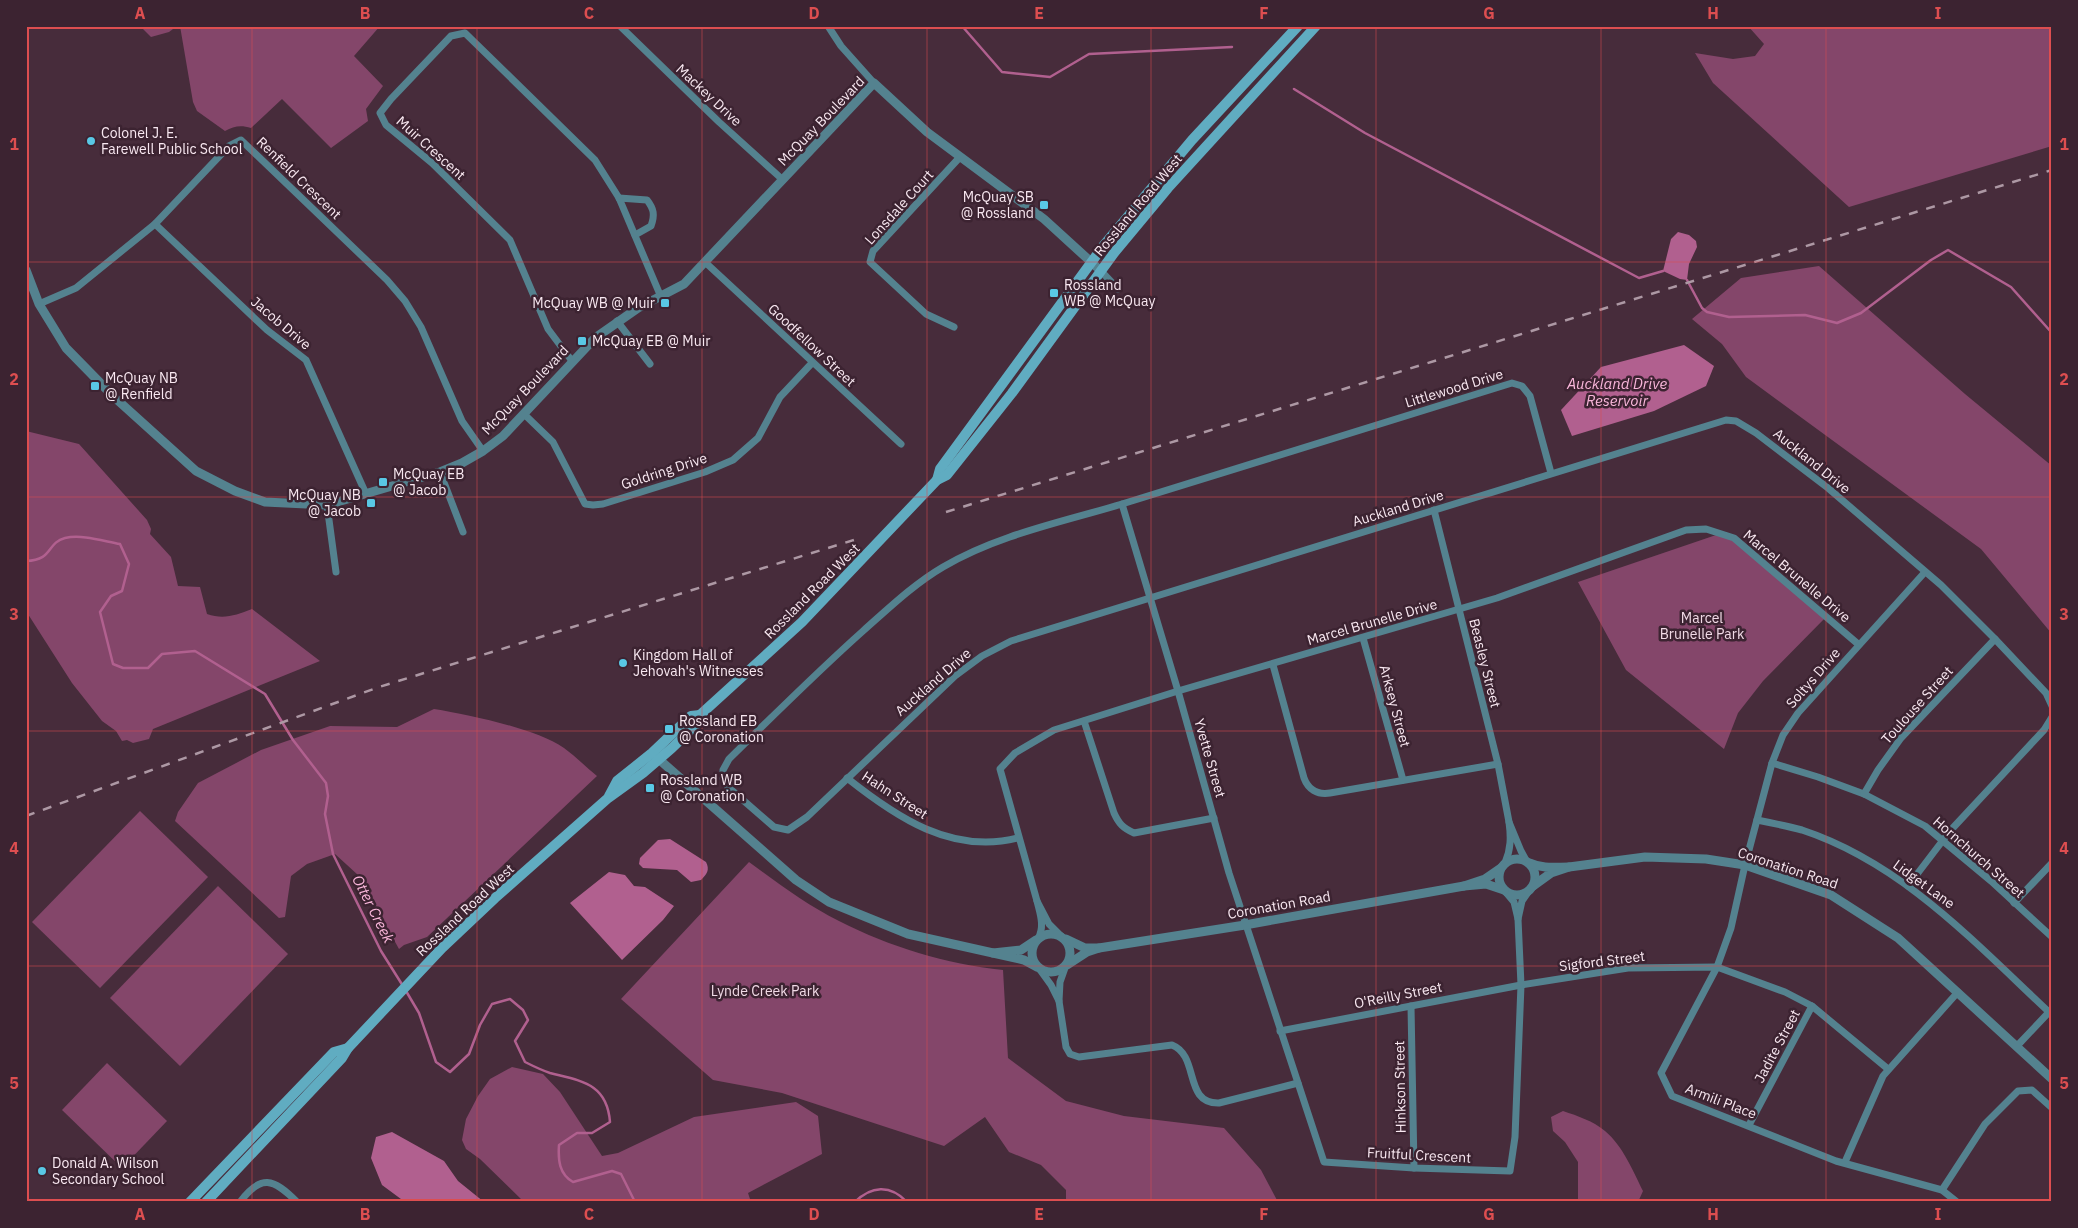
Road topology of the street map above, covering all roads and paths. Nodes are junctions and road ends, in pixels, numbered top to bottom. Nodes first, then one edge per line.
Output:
1 (620, 26) edge
2 (828, 26) edge
3 (1298, 26) edge
4 (1316, 26) edge
5 (874, 83) junction
6 (960, 157) junction
7 (783, 180) junction
8 (619, 198) junction
9 (155, 224) junction
10 (635, 235) junction
11 (1092, 262) junction
12 (706, 263) junction
13 (26, 270) edge
14 (1101, 272) junction
15 (1118, 289) dead end
16 (661, 297) junction
17 (39, 304) junction
18 (617, 321) junction
19 (954, 327) dead end
20 (572, 361) junction
21 (812, 363) junction
22 (650, 364) dead end
23 (524, 414) junction
24 (901, 444) dead end
25 (483, 451) junction
26 (440, 472) junction
27 (1551, 473) junction
28 (937, 480) junction
29 (366, 494) junction
30 (1122, 504) junction
31 (326, 505) junction
32 (1434, 510) junction
33 (463, 532) dead end
34 (336, 572) dead end
35 (1925, 572) junction
36 (1150, 598) junction
37 (1459, 610) junction
38 (1364, 638) junction
39 (1995, 639) junction
40 (1858, 644) junction
41 (1273, 664) junction
42 (1178, 691) junction
43 (2052, 706) edge
44 (2052, 717) edge
45 (1084, 721) junction
46 (655, 756) junction
47 (1498, 764) junction
48 (1772, 764) junction
49 (847, 778) junction
50 (1403, 780) junction
51 (728, 787) joint
52 (1864, 794) junction
53 (1214, 818) junction
54 (1757, 820) junction
55 (1509, 822) junction
56 (1018, 838) junction
57 (1944, 841) junction
58 (1527, 862) junction
59 (2052, 863) edge
60 (1503, 866) junction
61 (1745, 866) junction
62 (1569, 867) junction
63 (1464, 886) junction
64 (1908, 886) junction
65 (1531, 888) junction
66 (1504, 890) junction
67 (1037, 901) junction
68 (2014, 903) junction
69 (1518, 919) junction
70 (1245, 925) junction
71 (1062, 937) junction
72 (2052, 937) edge
73 (1038, 939) junction
74 (1099, 948) junction
75 (994, 953) junction
76 (1066, 965) junction
77 (1038, 967) junction
78 (1717, 967) junction
79 (1521, 984) junction
80 (1958, 992) junction
81 (1060, 1005) junction
82 (1411, 1006) junction
83 (1812, 1006) junction
84 (2050, 1010) edge
85 (1280, 1031) junction
86 (2017, 1046) junction
87 (348, 1048) junction
88 (1888, 1069) junction
89 (2052, 1080) edge
90 (1298, 1083) junction
91 (2052, 1108) edge
92 (1749, 1125) junction
93 (1845, 1162) junction
94 (1414, 1168) junction
95 (1942, 1190) junction
96 (190, 1202) edge
97 (206, 1202) edge
98 (240, 1202) edge
99 (297, 1202) edge
100 (1957, 1202) edge

1 - 7 street, Mackey Drive
2 - 5 street
3 - 11 main road, Rossland Road West
4 - 14 main road, Rossland Road West
5 - 6 street, McQuay Boulevard
5 - 7 street, McQuay Boulevard
6 - 11 street, McQuay Boulevard
6 - 19 street, Lonsdale Court
7 - 12 street, McQuay Boulevard
8 - 10 street, Muir Crescent
8 - 10 street
8 - 20 street, Muir Crescent
9 - 17 street, Renfield Crescent
9 - 25 street, Renfield Crescent
9 - 29 street, Jacob Drive
10 - 16 street, Muir Crescent
11 - 14 street, McQuay Boulevard
11 - 28 main road, Rossland Road West
12 - 16 street, McQuay Boulevard
12 - 21 street, Goodfellow Street
13 - 17 street, McQuay Boulevard
14 - 15 street
14 - 28 main road, Rossland Road West
16 - 18 street, McQuay Boulevard
17 - 31 street, McQuay Boulevard
18 - 20 street, McQuay Boulevard
18 - 22 street
20 - 23 street, McQuay Boulevard
21 - 23 street, Goldring Drive
21 - 24 street, Goodfellow Street
23 - 25 street, McQuay Boulevard
25 - 26 street, McQuay Boulevard
26 - 29 street, McQuay Boulevard
26 - 33 street
27 - 30 street, Littlewood Drive
27 - 32 street, Auckland Drive
27 - 35 street, Auckland Drive
28 - 46 main road, Rossland Road West
29 - 31 street, McQuay Boulevard
30 - 36 street, Yvette Street
30 - 51 street, Littlewood Drive
31 - 34 street
32 - 36 street, Auckland Drive
32 - 37 street, Beasley Street
35 - 39 street, Auckland Drive
35 - 40 street, Soltys Drive
36 - 42 street, Yvette Street
36 - 49 street, Auckland Drive
37 - 38 street, Marcel Brunelle Drive
37 - 40 street, Marcel Brunelle Drive
37 - 47 street, Beasley Street
38 - 41 street, Marcel Brunelle Drive
38 - 50 street, Arksey Street
39 - 43 street, Auckland Drive
39 - 52 street, Toulouse Street
40 - 48 street, Soltys Drive
41 - 42 street, Marcel Brunelle Drive
41 - 50 street
42 - 45 street, Marcel Brunelle Drive
42 - 53 street, Yvette Street
44 - 57 street
45 - 53 street
45 - 56 street, Marcel Brunelle Drive
46 - 75 street
46 - 87 main road, Rossland Road West
47 - 50 street
47 - 55 street, Beasley Street
48 - 52 street, Hornchurch Street
48 - 54 street, Soltys Drive
49 - 51 street, Auckland Drive
49 - 56 street, Hahn Street
52 - 57 street, Hornchurch Street
53 - 70 street, Yvette Street
54 - 61 street, Armili Place
54 - 64 street, Lidget Lane
55 - 58 street, Beasley Street
55 - 60 street, Beasley Street
56 - 67 street, Marcel Brunelle Drive
57 - 64 street
57 - 68 street, Hornchurch Street
58 - 60 street
58 - 62 street, Coronation Road
58 - 65 street
59 - 68 street
60 - 63 street, Coronation Road
60 - 66 street
61 - 62 street, Coronation Road
61 - 78 street, Armili Place
61 - 80 street, Coronation Road
62 - 65 street, Coronation Road
63 - 66 street, Coronation Road
63 - 70 street, Coronation Road
64 - 84 street, Lidget Lane
65 - 66 street
65 - 69 street, Fruitful Crescent
66 - 69 street, Fruitful Crescent
67 - 71 street, Marcel Brunelle Drive
67 - 73 street, Marcel Brunelle Drive
68 - 72 street, Hornchurch Street
69 - 79 street, Fruitful Crescent
70 - 74 street, Coronation Road
70 - 85 street, Fruitful Crescent
71 - 73 street
71 - 74 street, Coronation Road
71 - 76 street
73 - 75 street
73 - 77 street
74 - 76 street, Coronation Road
75 - 77 street
76 - 77 street
76 - 81 street
77 - 81 street
78 - 79 street, Sigford Street
78 - 83 street
78 - 92 street, Armili Place
79 - 82 street, O'Reilly Street
79 - 94 street, Fruitful Crescent
80 - 86 street, Coronation Road
80 - 88 street
81 - 90 street
82 - 85 street, O'Reilly Street
82 - 94 street, Hinkson Street
83 - 88 street
83 - 92 street, Jadite Street
84 - 86 street
85 - 90 street, Fruitful Crescent
86 - 89 street, Coronation Road
87 - 96 main road, Rossland Road West
87 - 97 main road, Rossland Road West
88 - 93 street
90 - 94 street, Fruitful Crescent
91 - 95 street
92 - 93 street, Armili Place
93 - 95 street, Armili Place
95 - 100 street, Armili Place
98 - 99 street

